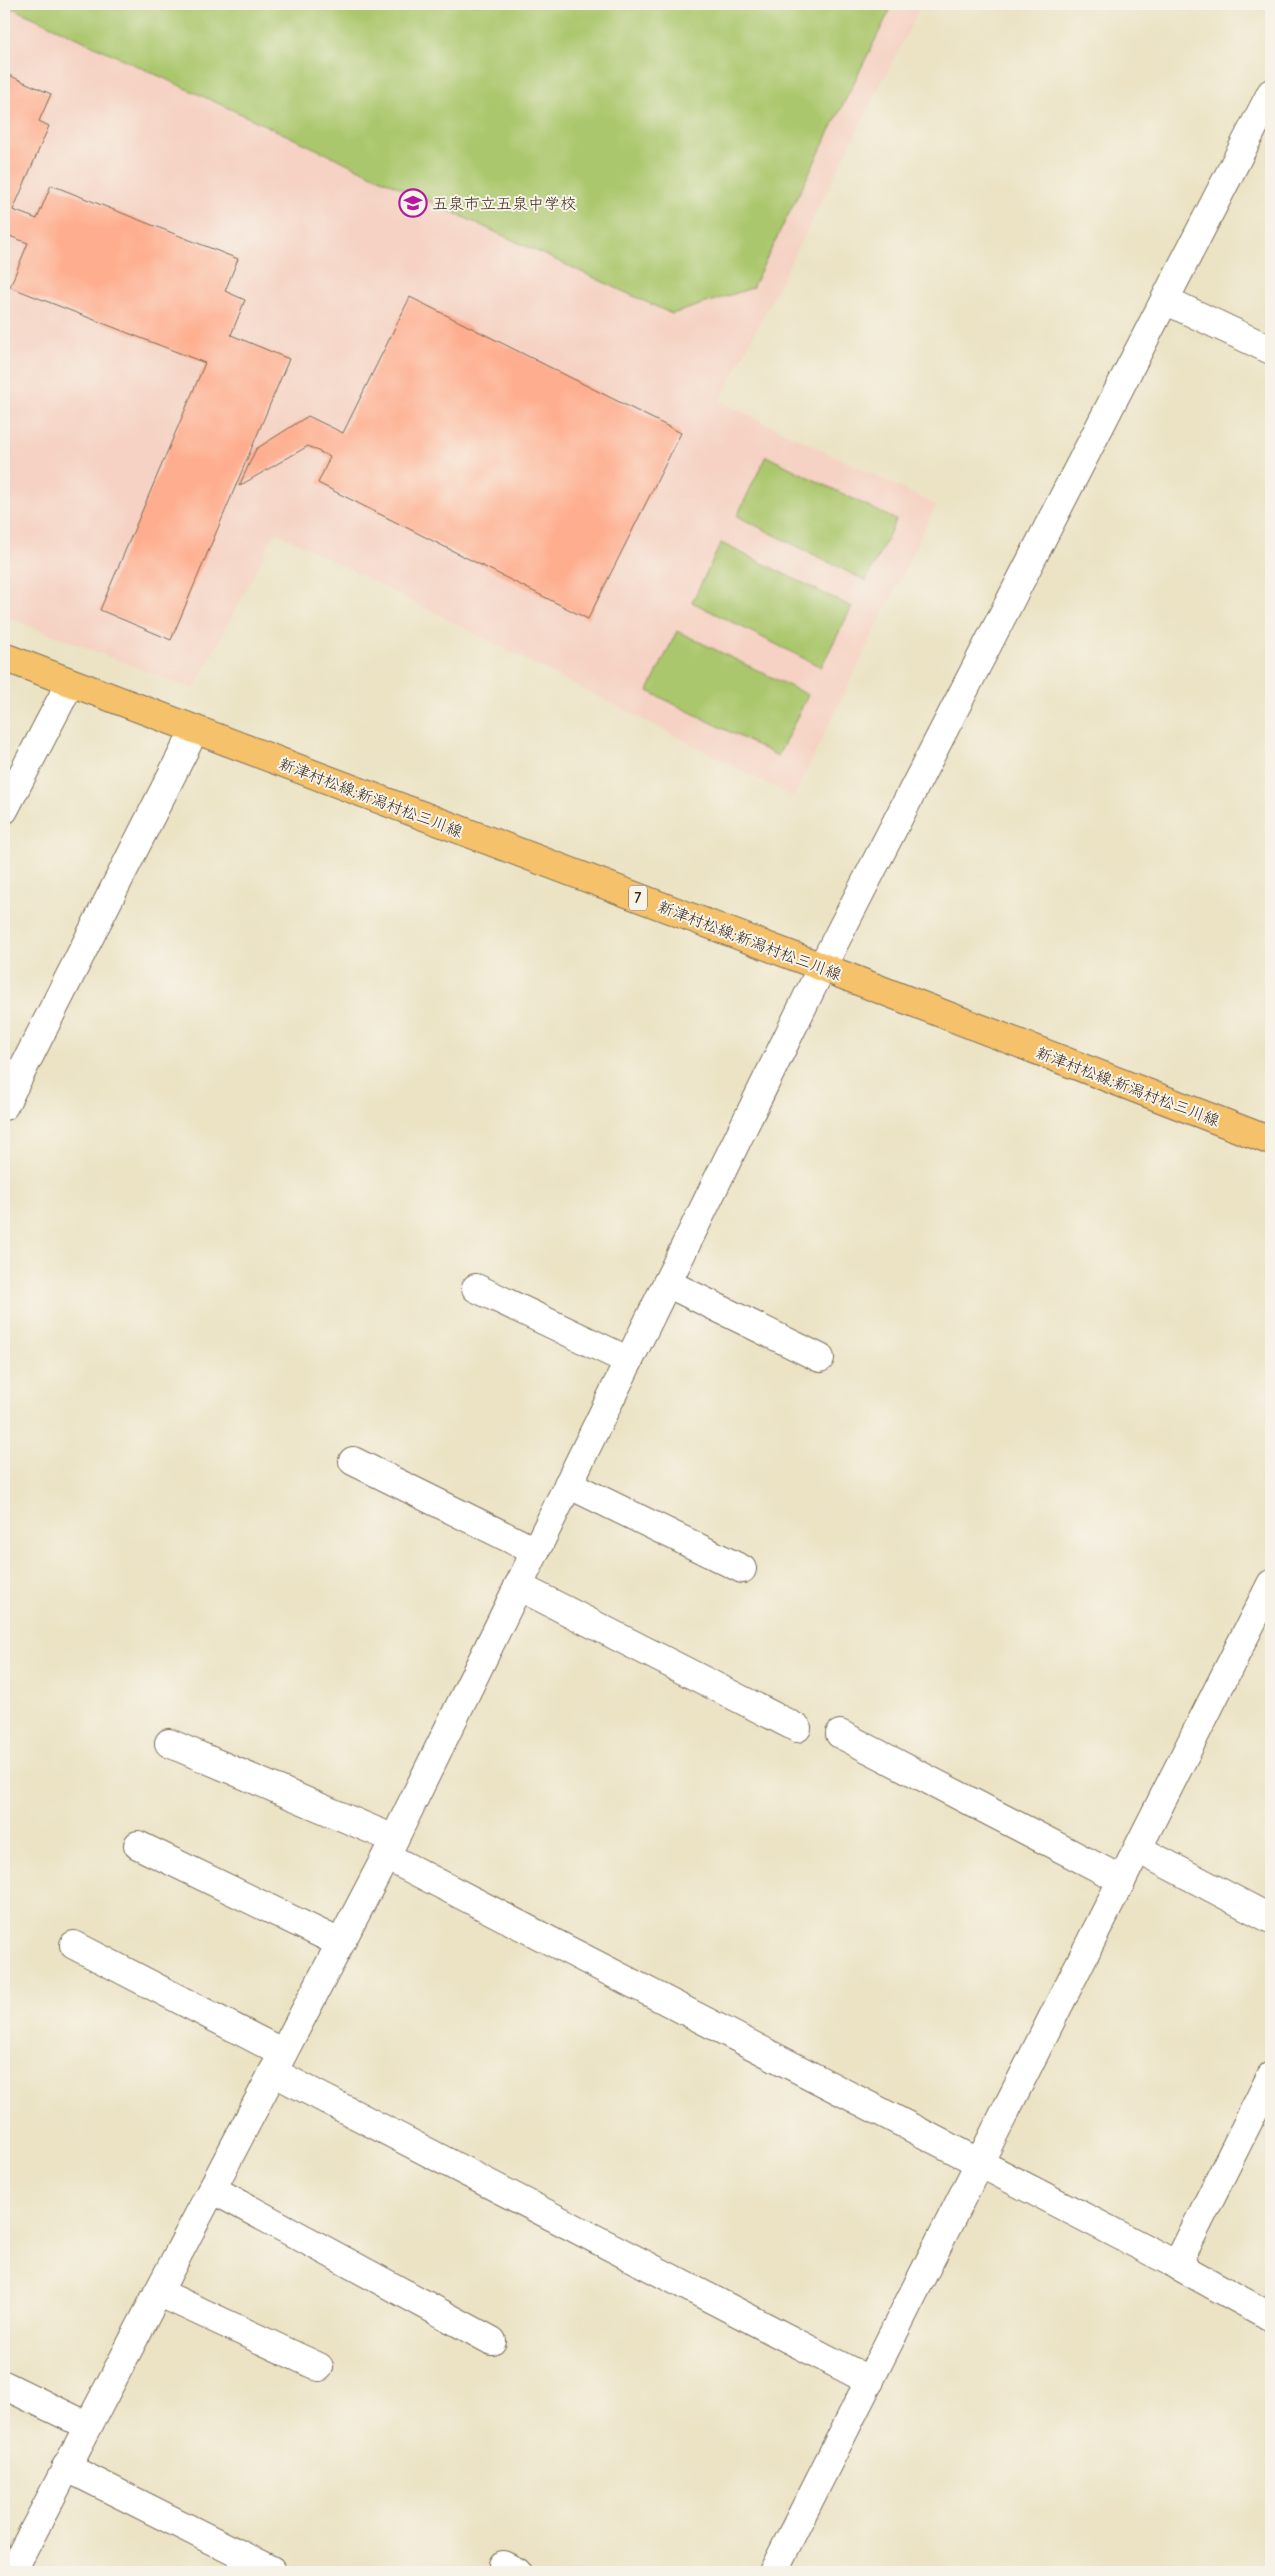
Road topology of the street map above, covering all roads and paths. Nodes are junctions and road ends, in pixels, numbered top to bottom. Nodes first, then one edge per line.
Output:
1 (1267, 110) edge
2 (1165, 300) junction
3 (1271, 350) edge
4 (4, 657) edge
5 (70, 683) junction
6 (194, 731) junction
7 (4, 810) edge
8 (822, 967) junction
9 (4, 1106) edge
10 (1271, 1141) edge
11 (667, 1283) junction
12 (476, 1288) dead end
13 (820, 1358) dead end
14 (629, 1360) junction
15 (353, 1461) dead end
16 (568, 1484) junction
17 (535, 1551) junction
18 (742, 1569) dead end
19 (518, 1586) junction
20 (1270, 1589) edge
21 (798, 1728) dead end
22 (840, 1734) dead end
23 (170, 1743) dead end
24 (138, 1845) dead end
25 (390, 1847) junction
26 (1138, 1849) junction
27 (1122, 1880) junction
28 (1271, 1919) edge
29 (340, 1944) junction
30 (74, 1945) dead end
31 (278, 2063) junction
32 (1271, 2076) edge
33 (979, 2162) junction
34 (212, 2189) junction
35 (1177, 2265) junction
36 (158, 2292) junction
37 (1271, 2317) edge
38 (492, 2341) dead end
39 (319, 2367) dead end
40 (870, 2381) junction
41 (4, 2385) edge
42 (88, 2426) junction
43 (66, 2467) junction
44 (272, 2570) dead end
45 (12, 2572) edge
46 (773, 2572) edge

1 - 2 street
2 - 3 street
2 - 8 street
4 - 5 main road, 新津村松線;新潟村松三川線 / 7
5 - 6 main road, 新津村松線;新潟村松三川線 / 7
5 - 7 street
6 - 8 main road, 新津村松線;新潟村松三川線 / 7
6 - 9 street
8 - 10 main road, 新津村松線;新潟村松三川線 / 7
8 - 11 street
11 - 13 street
11 - 14 street
12 - 14 street
14 - 16 street
15 - 17 street
16 - 17 street
16 - 18 street
17 - 19 street
19 - 21 street
19 - 25 street
20 - 26 street
22 - 27 street
23 - 25 street
24 - 29 street
25 - 29 street
25 - 33 street
26 - 27 street
26 - 28 street
27 - 33 street
29 - 31 street
30 - 31 street
31 - 34 street
31 - 40 street
32 - 35 street
33 - 35 street
33 - 40 street
34 - 36 street
34 - 38 street
35 - 37 street
36 - 39 street
36 - 42 street
40 - 46 street
41 - 42 street
42 - 43 street
43 - 44 street
43 - 45 street

